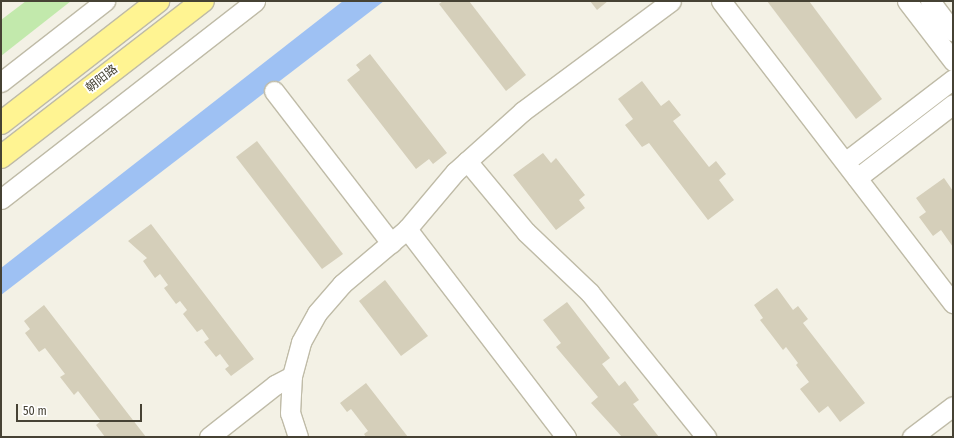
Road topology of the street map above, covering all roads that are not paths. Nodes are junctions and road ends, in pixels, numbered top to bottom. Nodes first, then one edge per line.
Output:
1 (105, 1) edge
2 (158, 1) edge
3 (203, 1) edge
4 (255, 1) edge
5 (671, 1) edge
6 (721, 1) edge
7 (907, 1) edge
8 (930, 1) edge
9 (953, 31) edge
10 (953, 61) edge
11 (953, 79) edge
12 (1, 82) edge
13 (274, 91) dead end
14 (953, 104) edge
15 (1, 123) edge
16 (1, 157) edge
17 (467, 161) junction
18 (845, 162) junction
19 (857, 178) junction
20 (1, 199) edge
21 (408, 229) junction
22 (391, 243) junction
23 (953, 303) edge
24 (292, 376) junction
25 (953, 406) edge
26 (209, 437) edge
27 (298, 437) edge
28 (566, 437) edge
29 (706, 437) edge
30 (912, 437) edge

1 - 12 street
2 - 15 main road
3 - 16 main road, 朝阳路
4 - 20 street
5 - 17 street
6 - 18 street
7 - 10 street
8 - 9 street
11 - 18 street
13 - 22 street
14 - 19 street
17 - 21 street
17 - 29 street
18 - 19 street
19 - 23 street
21 - 22 street
21 - 28 street
22 - 24 street
24 - 26 street
24 - 27 street
25 - 30 street

